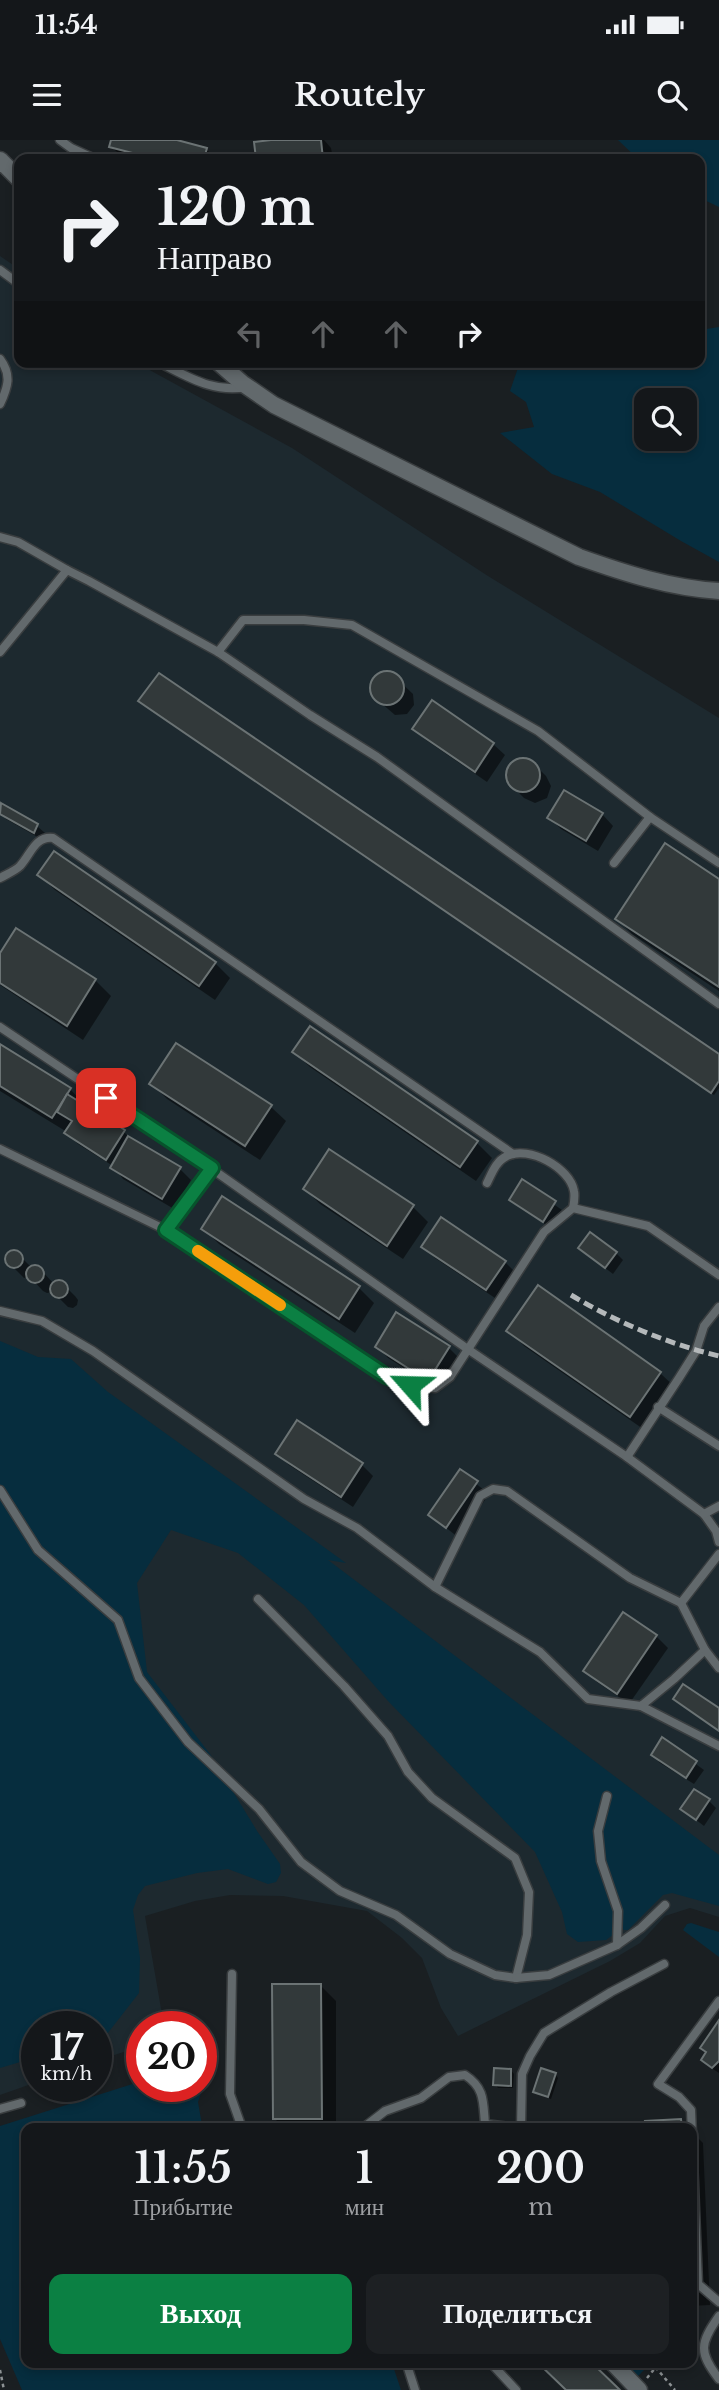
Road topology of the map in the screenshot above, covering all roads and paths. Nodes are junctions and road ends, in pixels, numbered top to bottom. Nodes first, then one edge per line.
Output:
1 (60, 140) edge
2 (84, 154) edge
3 (0, 160) edge
4 (14, 174) edge
5 (0, 359) edge
6 (170, 368) edge
7 (225, 368) edge
8 (248, 387) junction
9 (0, 404) edge
10 (0, 537) edge
11 (67, 570) junction
12 (719, 591) edge
13 (0, 652) edge
14 (218, 652) junction
15 (650, 817) junction
16 (614, 863) dead end
17 (719, 863) edge
18 (0, 878) edge
19 (719, 1004) edge
20 (0, 1027) edge
21 (0, 1149) edge
22 (513, 1154) junction
23 (212, 1168) junction
24 (487, 1183) dead end
25 (573, 1208) junction
26 (166, 1230) junction
27 (719, 1275) edge
28 (719, 1307) edge
29 (0, 1311) edge
30 (469, 1350) junction
31 (658, 1407) junction
32 (719, 1446) edge
33 (626, 1457) junction
34 (0, 1490) edge
35 (719, 1506) edge
36 (704, 1514) junction
37 (719, 1542) edge
38 (719, 1554) edge
39 (435, 1587) junction
40 (258, 1599) dead end
41 (681, 1603) junction
42 (705, 1650) junction
43 (719, 1668) edge
44 (641, 1706) junction
45 (719, 1746) edge
46 (607, 1796) dead end
47 (665, 1905) dead end
48 (617, 1945) junction
49 (664, 1964) dead end
50 (232, 1974) dead end
51 (516, 1978) junction
52 (719, 2001) edge
53 (21, 2103) dead end
54 (0, 2109) edge
55 (240, 2123) edge
56 (369, 2123) edge
57 (484, 2123) edge
58 (519, 2123) edge
59 (692, 2123) edge
60 (697, 2259) edge
61 (698, 2284) joint
62 (719, 2302) edge
63 (719, 2316) edge
64 (408, 2368) edge
65 (496, 2368) edge
66 (617, 2368) edge
67 (656, 2368) edge
68 (0, 2370) edge
69 (719, 2379) edge
70 (4, 2390) edge
71 (415, 2390) edge
72 (516, 2390) edge
73 (639, 2390) edge
74 (675, 2390) edge

1 - 2 lane
3 - 4 street
5 - 9 lane
6 - 8 lane
7 - 8 street
8 - 12 street
10 - 11 lane
11 - 13 lane
11 - 14 lane
14 - 15 lane
14 - 19 lane
15 - 16 lane
15 - 17 lane
18 - 22 lane
20 - 23 lane
21 - 26 lane
22 - 24 lane
22 - 25 lane
23 - 26 lane
23 - 30 lane
25 - 27 lane
25 - 30 lane
26 - 30 lane
28 - 31 lane
29 - 39 lane
30 - 33 lane
31 - 32 lane
31 - 33 lane
33 - 36 lane
34 - 51 lane
35 - 36 lane
36 - 37 lane
38 - 41 lane
39 - 41 lane
39 - 44 lane
40 - 51 lane
41 - 42 lane
42 - 43 lane
42 - 44 lane
44 - 45 lane
46 - 48 lane
47 - 48 lane
48 - 51 lane
49 - 58 lane
50 - 55 lane
52 - 59 lane
53 - 54 lane
56 - 57 lane
60 - 61 lane
61 - 62 lane
63 - 69 lane
64 - 71 lane
65 - 72 lane
66 - 73 street
67 - 74 path
68 - 70 path

